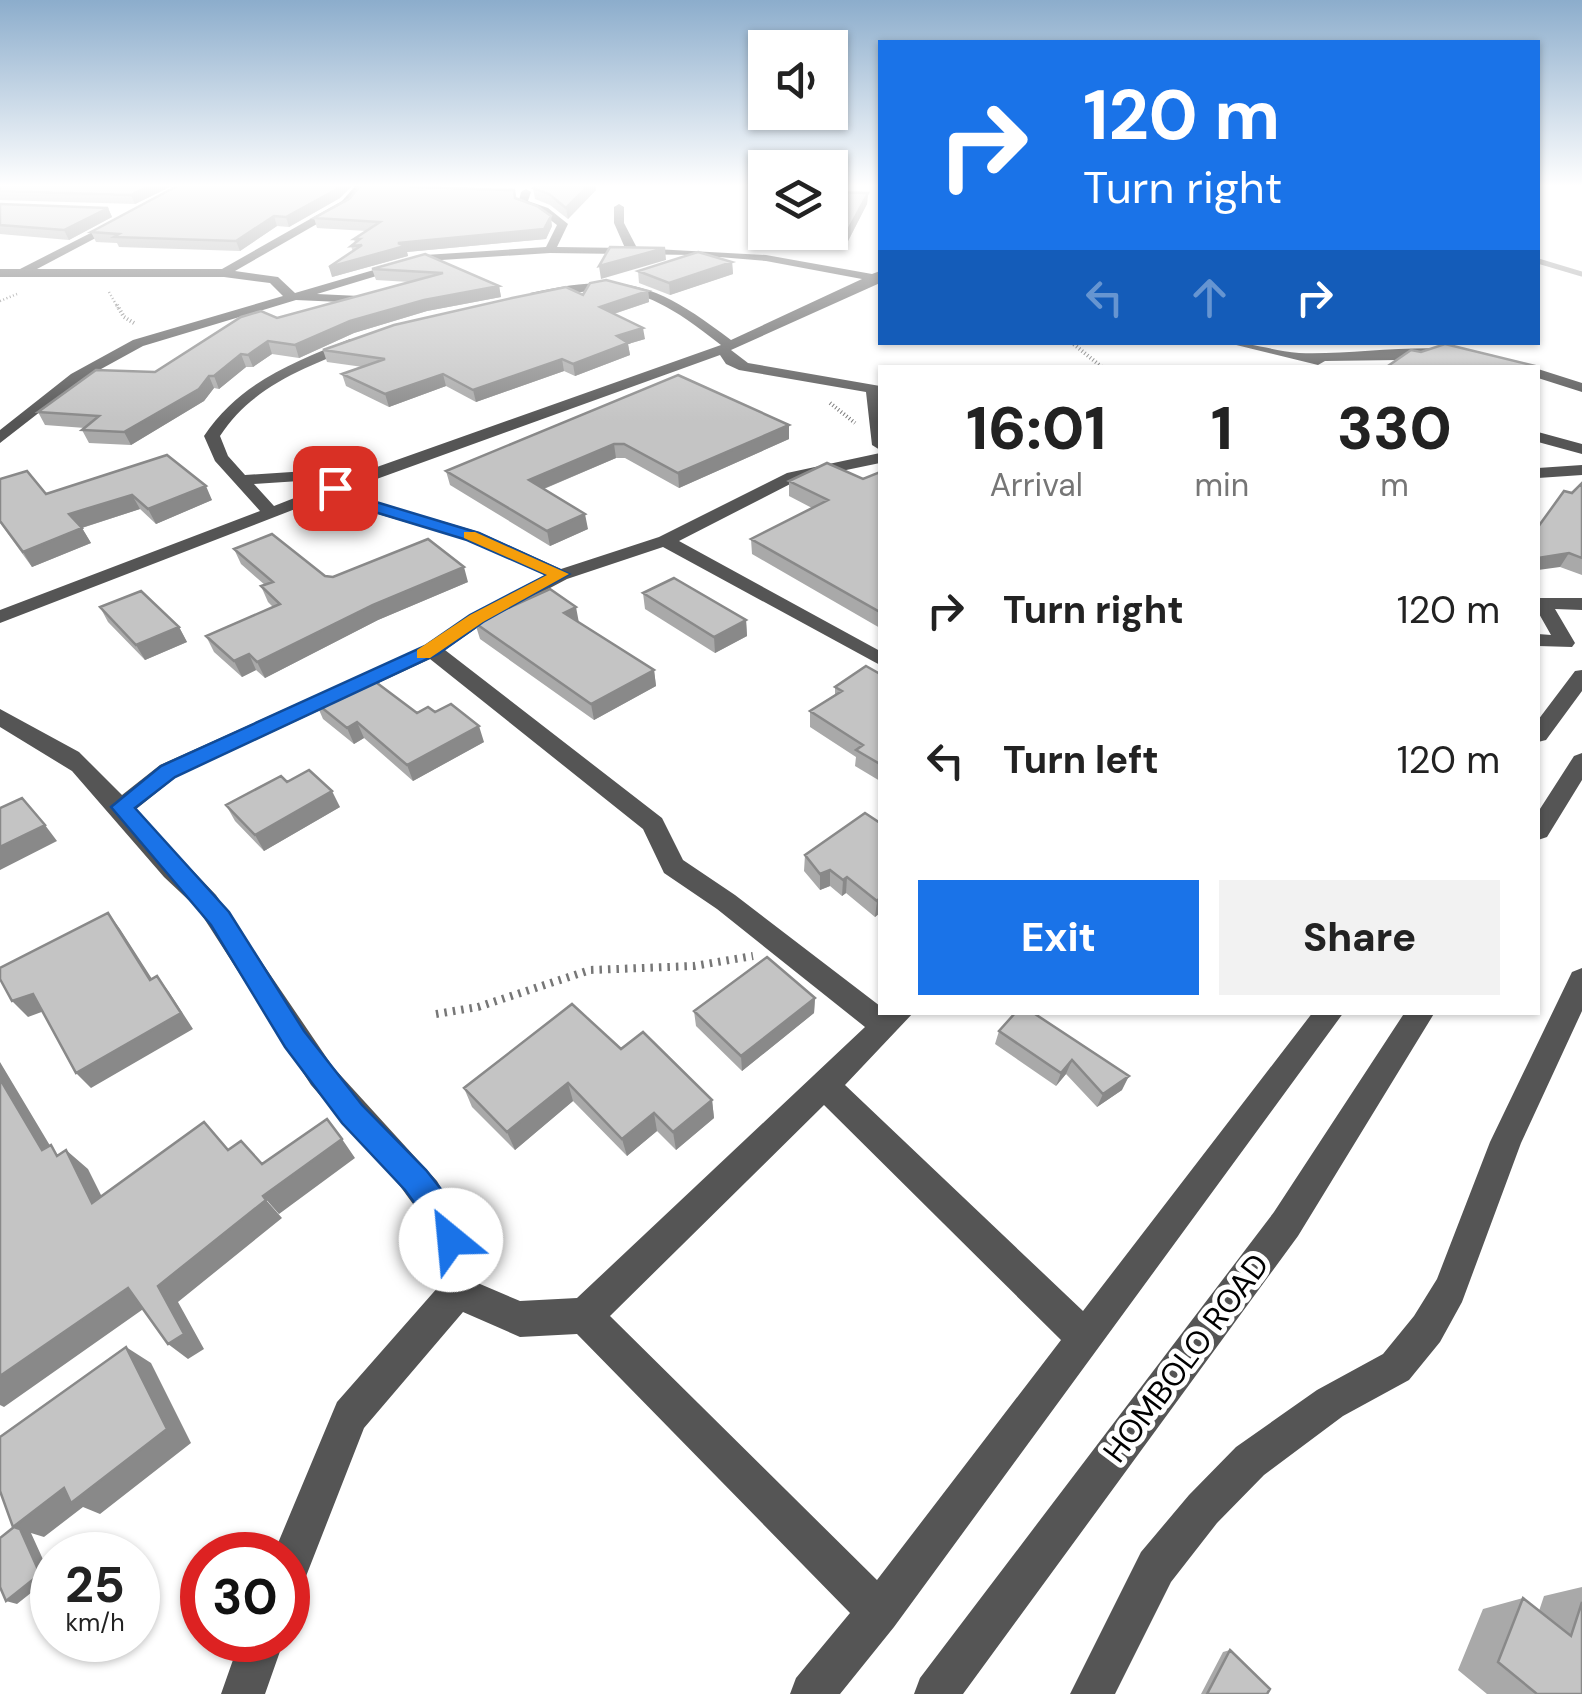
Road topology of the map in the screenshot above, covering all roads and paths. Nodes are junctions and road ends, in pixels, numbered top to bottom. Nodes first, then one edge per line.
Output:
1 (38, 264) edge
2 (239, 264) edge
3 (401, 264) edge
4 (674, 264) edge
5 (794, 264) edge
6 (660, 268) edge
7 (0, 273) edge
8 (224, 273) junction
9 (19, 274) junction
10 (49, 274) junction
11 (639, 276) edge
12 (878, 278) edge
13 (338, 283) junction
14 (616, 284) junction
15 (0, 285) edge
16 (290, 296) junction
17 (360, 300) junction
18 (513, 300) edge
19 (376, 307) edge
20 (372, 336) edge
21 (138, 344) junction
22 (1075, 345) edge
23 (1245, 345) edge
24 (726, 347) junction
25 (1302, 356) junction
26 (1099, 365) edge
27 (1328, 365) edge
28 (1506, 365) edge
29 (744, 367) junction
30 (666, 368) junction
31 (1540, 375) edge
32 (812, 380) junction
33 (1582, 388) edge
34 (876, 390) edge
35 (878, 423) edge
36 (0, 438) edge
37 (1540, 438) edge
38 (878, 439) edge
39 (1582, 449) edge
40 (878, 458) edge
41 (382, 470) junction
42 (1582, 470) edge
43 (1540, 473) edge
44 (242, 480) junction
45 (335, 488) junction
46 (271, 513) junction
47 (665, 542) junction
48 (560, 574) junction
49 (1582, 604) edge
50 (0, 617) edge
51 (1540, 640) edge
52 (432, 650) junction
53 (878, 658) edge
54 (1582, 676) edge
55 (0, 716) edge
56 (1540, 732) edge
57 (1582, 761) edge
58 (122, 807) junction
59 (1540, 828) edge
60 (778, 946) junction
61 (1582, 980) edge
62 (878, 1009) edge
63 (436, 1014) dead end
64 (1328, 1015) edge
65 (1419, 1015) edge
66 (893, 1019) edge
67 (824, 1085) junction
68 (458, 1292) junction
69 (584, 1316) junction
70 (1084, 1337) junction
71 (303, 1532) edge
72 (879, 1612) junction
73 (254, 1662) edge
74 (243, 1694) edge
75 (812, 1694) edge
76 (937, 1694) edge
77 (1092, 1694) edge

1 - 9 street
2 - 8 street
3 - 13 street
4 - 6 street
5 - 12 street
7 - 9 street
8 - 10 street
8 - 16 street
9 - 10 street
9 - 15 street
10 - 21 path
11 - 14 street
12 - 24 street
13 - 16 street
13 - 17 street
14 - 18 street
14 - 24 street
16 - 17 street
16 - 21 street
17 - 19 street
20 - 44 street
21 - 36 street
22 - 26 path
23 - 25 street
24 - 29 street
24 - 30 street
25 - 27 street
25 - 28 street
29 - 30 street
29 - 32 street
30 - 41 street
31 - 33 street
32 - 34 street
32 - 38 path
34 - 35 street
37 - 39 street
40 - 47 street
41 - 44 street
41 - 45 street
42 - 43 street
44 - 46 street
45 - 46 street
45 - 48 street
46 - 50 street
47 - 48 street
47 - 53 street
48 - 52 street
49 - 51 street
52 - 58 street
52 - 60 street
54 - 56 street
55 - 58 street
57 - 59 street
58 - 68 street
60 - 62 street
60 - 63 path
61 - 77 street
64 - 70 street
65 - 76 street, HOMBOLO ROAD
66 - 67 street
67 - 69 street
67 - 70 street
68 - 69 street
68 - 71 street
69 - 72 street
70 - 72 street
72 - 75 street
73 - 74 street

